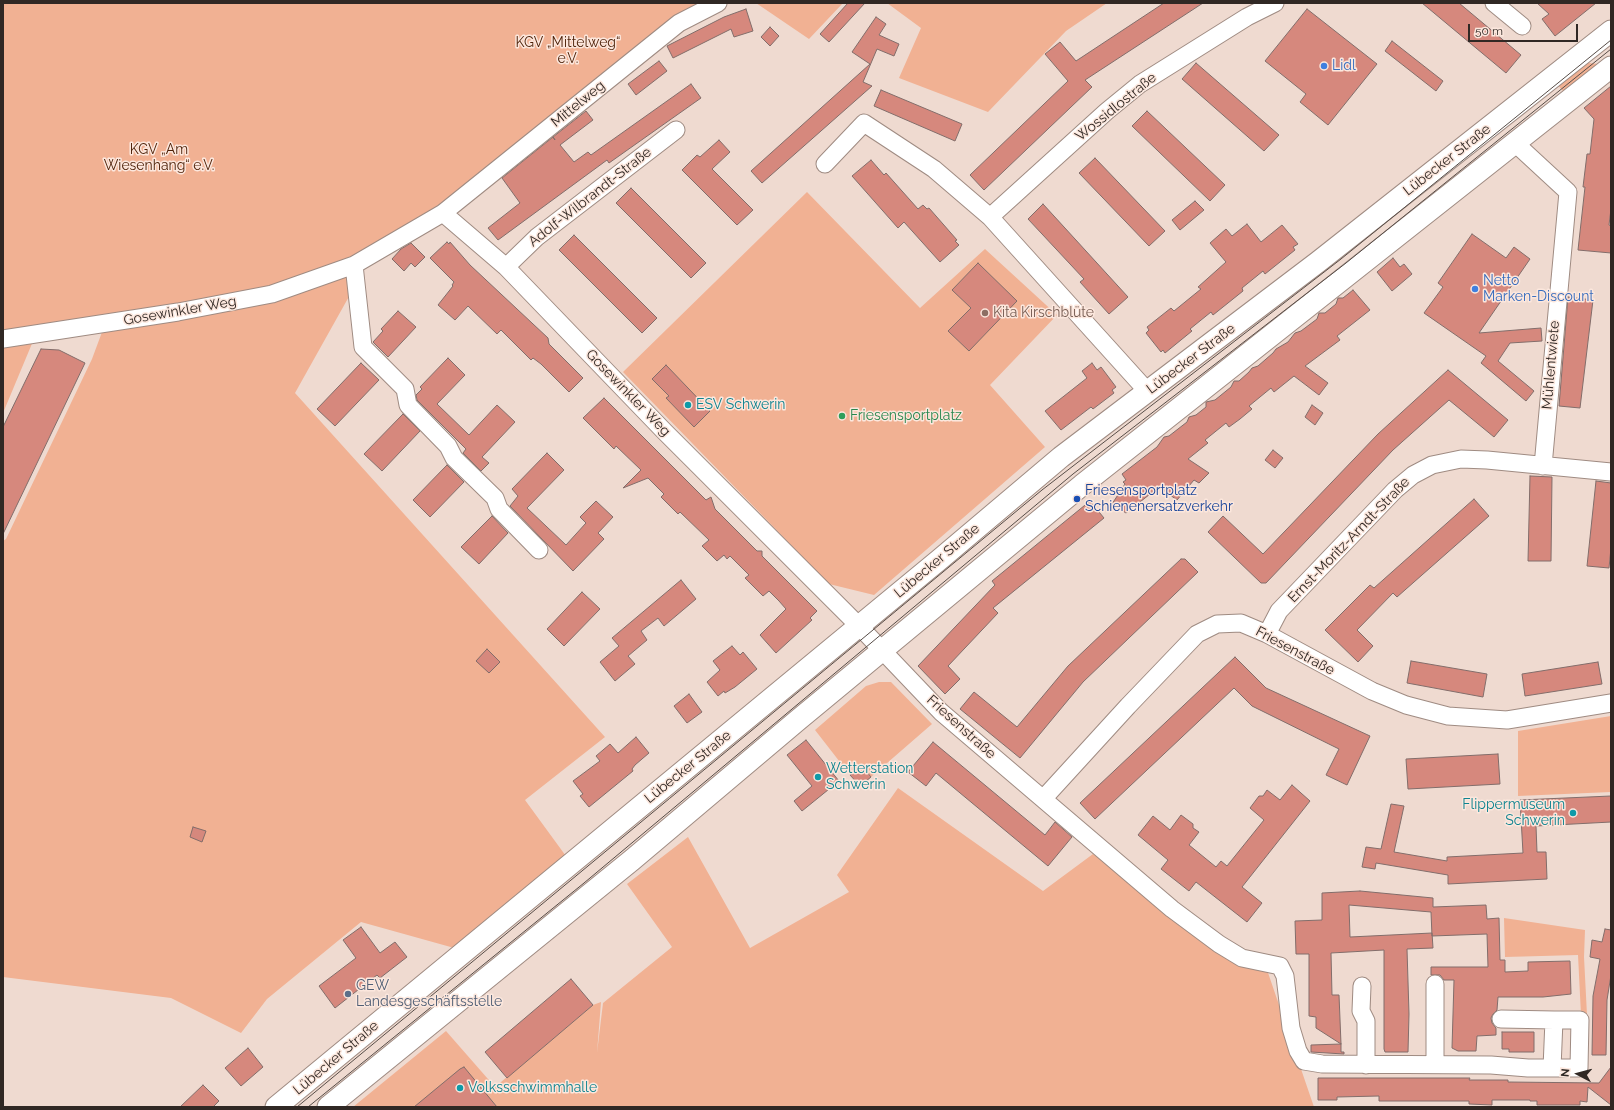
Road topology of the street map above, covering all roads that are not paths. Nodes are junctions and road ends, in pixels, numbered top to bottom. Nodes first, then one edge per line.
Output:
1 (718, 3) edge
2 (1276, 3) edge
3 (1494, 3) edge
4 (1522, 26) dead end
5 (1611, 31) edge
6 (1611, 67) edge
7 (676, 130) dead end
8 (1515, 143) junction
9 (825, 164) dead end
10 (443, 213) junction
11 (990, 217) junction
12 (354, 265) junction
13 (506, 267) junction
14 (3, 339) edge
15 (1148, 392) junction
16 (1542, 466) junction
17 (1611, 472) edge
18 (539, 550) dead end
19 (859, 626) junction
20 (1267, 634) junction
21 (883, 650) junction
22 (1611, 703) edge
23 (1043, 799) junction
24 (1435, 984) dead end
25 (1362, 986) dead end
26 (1501, 1019) dead end
27 (1554, 1020) junction
28 (1435, 1064) junction
29 (1366, 1065) junction
30 (1552, 1068) junction
31 (276, 1107) edge
32 (328, 1107) edge

1 - 10 street, Mittelweg
2 - 11 street, Wossidlostraße
3 - 4 street
5 - 15 street, Lübecker Straße
6 - 8 street, Lübecker Straße
7 - 13 street, Adolf-Wilbrandt-Straße
8 - 16 street, Mühlentwiete
8 - 21 street, Lübecker Straße
9 - 11 street
10 - 12 street, Gosewinkler Weg
10 - 13 street, Gosewinkler Weg
11 - 15 street
12 - 14 street, Gosewinkler Weg
12 - 18 street
13 - 19 street, Gosewinkler Weg
15 - 19 street, Lübecker Straße
16 - 17 street, Ernst-Moritz-Arndt-Straße
16 - 20 street, Ernst-Moritz-Arndt-Straße
19 - 21 street, Gosewinkler Weg
19 - 31 street, Lübecker Straße
20 - 22 street, Friesenstraße
20 - 23 street, Friesenstraße
21 - 23 street, Friesenstraße
21 - 32 street, Lübecker Straße
23 - 29 street, Friesenstraße
24 - 28 street
25 - 29 street
26 - 27 street
27 - 30 street
27 - 30 street
28 - 29 street
28 - 30 street

